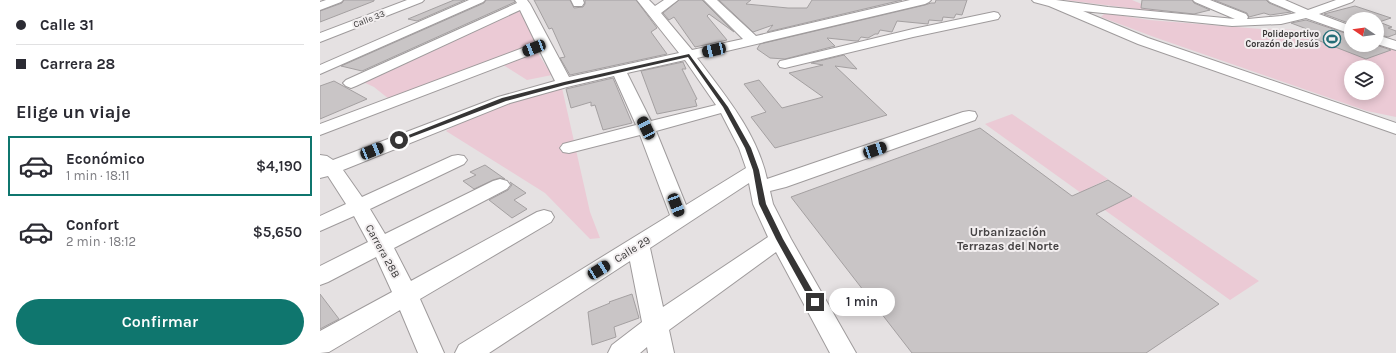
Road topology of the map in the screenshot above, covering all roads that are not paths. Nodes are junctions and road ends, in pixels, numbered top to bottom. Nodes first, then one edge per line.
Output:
1 (337, 0) edge
2 (398, 0) edge
3 (418, 0) edge
4 (479, 0) edge
5 (672, 0) edge
6 (710, 0) edge
7 (925, 0) edge
8 (1038, 0) edge
9 (1199, 0) edge
10 (1274, 0) edge
11 (1348, 0) edge
12 (523, 2) edge
13 (1135, 3) dead end
14 (1054, 4) junction
15 (320, 6) edge
16 (648, 6) edge
17 (882, 10) junction
18 (1306, 14) junction
19 (994, 16) dead end
20 (1168, 17) junction
21 (1255, 22) junction
22 (1344, 28) edge
23 (320, 30) edge
24 (913, 33) junction
25 (320, 38) edge
26 (753, 41) junction
27 (1384, 42) edge
28 (545, 44) junction
29 (1396, 46) edge
30 (689, 56) junction
31 (785, 64) dead end
32 (320, 70) edge
33 (619, 71) junction
34 (351, 82) dead end
35 (564, 83) junction
36 (726, 107) junction
37 (969, 116) dead end
38 (646, 128) junction
39 (1396, 129) edge
40 (320, 130) edge
41 (570, 148) dead end
42 (458, 160) dead end
43 (324, 166) edge
44 (758, 179) junction
45 (500, 185) dead end
46 (358, 206) junction
47 (544, 217) dead end
48 (681, 218) junction
49 (320, 224) edge
50 (780, 239) junction
51 (381, 245) junction
52 (638, 245) junction
53 (320, 276) edge
54 (407, 295) junction
55 (655, 326) junction
56 (320, 344) edge
57 (431, 353) edge
58 (468, 353) edge
59 (621, 353) edge
60 (660, 353) edge
61 (843, 353) edge

1 - 15 street
2 - 23 street, Calle 33
3 - 25 street, Calle 33
4 - 32 street
5 - 16 street
6 - 26 street
7 - 17 street
8 - 14 street
9 - 21 street
10 - 18 street
11 - 18 street
12 - 28 street
12 - 34 street
13 - 20 street
14 - 20 street
14 - 39 street
16 - 30 street
17 - 24 street
17 - 26 street
18 - 21 street
18 - 22 street
19 - 24 street
20 - 21 street
24 - 31 street
26 - 30 street
27 - 29 street
28 - 35 street
28 - 40 street
30 - 33 street
30 - 36 street
33 - 35 street
33 - 38 street
35 - 43 street
36 - 38 street
36 - 44 street
37 - 44 street
38 - 41 street
38 - 48 street
42 - 46 street
43 - 46 street, Carrera 28B
44 - 48 street, Calle 29
44 - 50 street
45 - 51 street
46 - 49 street
46 - 51 street, Carrera 28B
47 - 54 street
48 - 52 street, Calle 29
50 - 55 street
50 - 61 street
51 - 53 street
51 - 54 street, Carrera 28B
52 - 55 street
52 - 58 street, Calle 29
54 - 56 street
54 - 57 street, Carrera 28B
55 - 59 street
55 - 60 street

